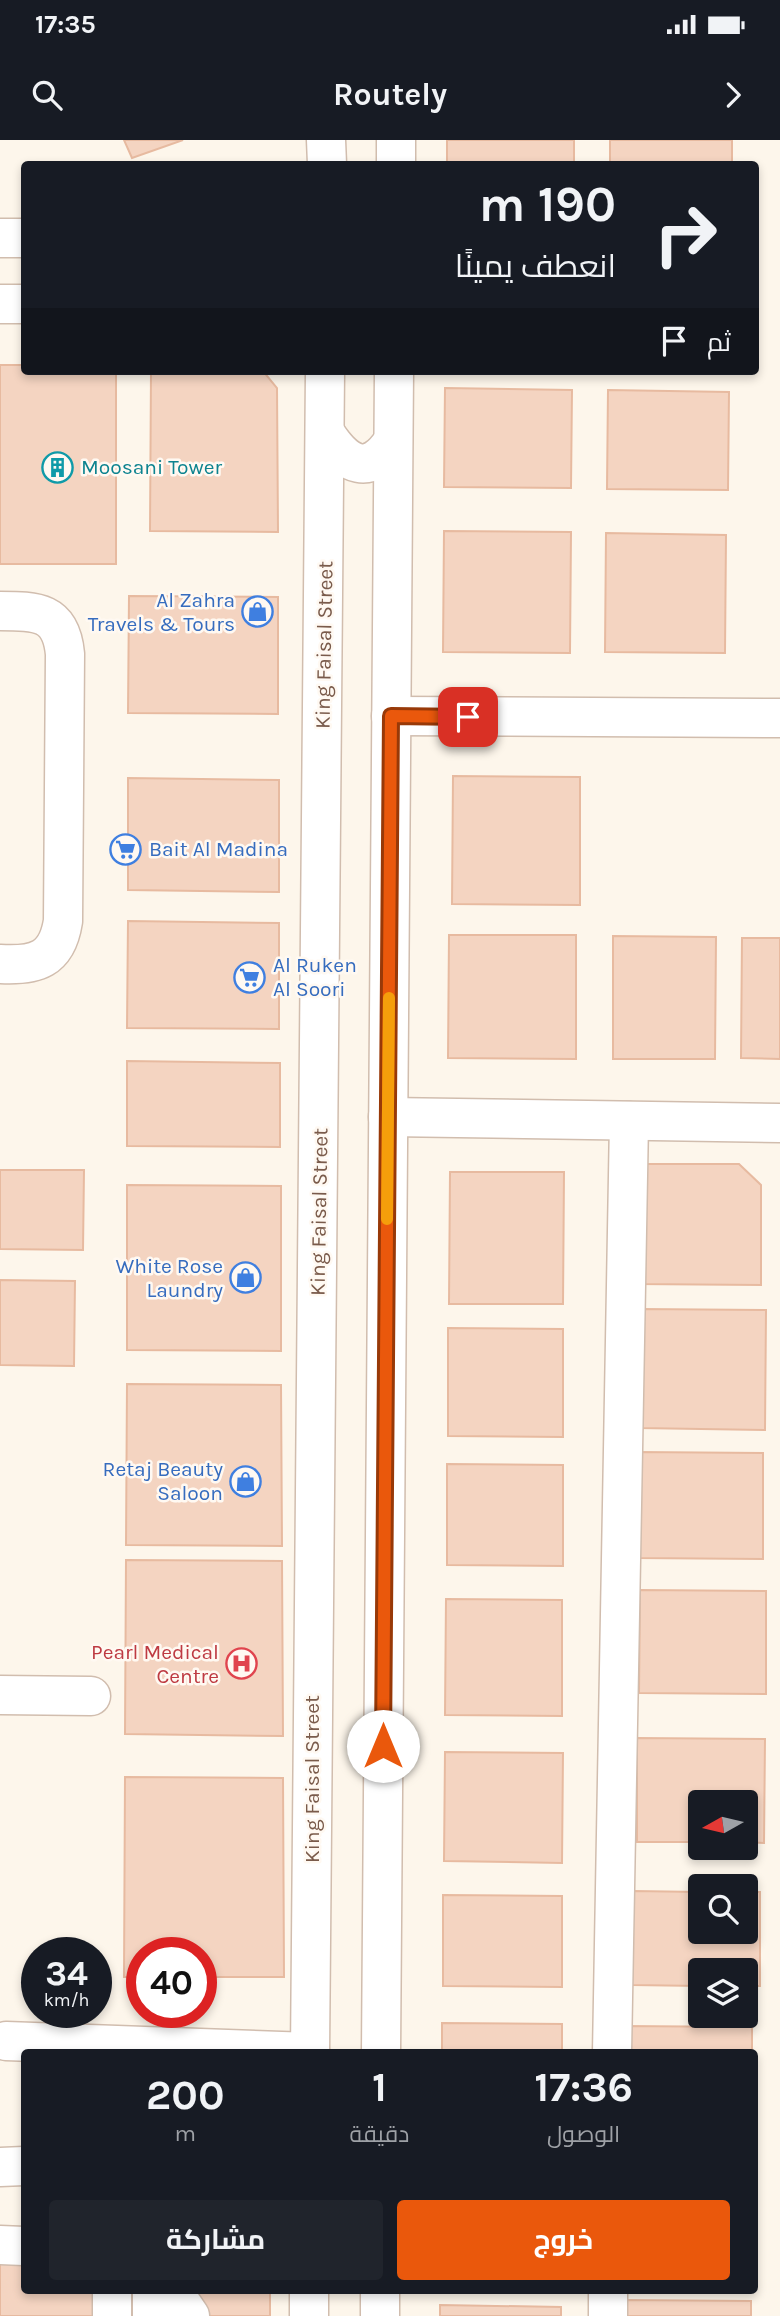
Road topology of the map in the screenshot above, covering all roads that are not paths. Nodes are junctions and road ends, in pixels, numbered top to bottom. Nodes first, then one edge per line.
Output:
1 (396, 140) edge
2 (396, 161) edge
3 (0, 238) edge
4 (21, 238) edge
5 (0, 304) edge
6 (21, 304) edge
7 (394, 375) edge
8 (320, 378) edge
9 (326, 434) junction
10 (393, 441) junction
11 (0, 611) edge
12 (391, 716) junction
13 (780, 718) edge
14 (0, 964) edge
15 (388, 1118) junction
16 (629, 1121) junction
17 (780, 1123) edge
18 (0, 1695) edge
19 (91, 1696) dead end
20 (6, 2041) dead end
21 (227, 2049) edge
22 (310, 2049) edge
23 (382, 2049) edge
24 (612, 2049) edge
25 (21, 2166) edge
26 (0, 2167) edge
27 (0, 2245) edge
28 (21, 2246) edge
29 (112, 2294) edge
30 (152, 2294) edge
31 (175, 2294) edge
32 (309, 2294) edge
33 (380, 2294) edge
34 (608, 2294) edge
35 (111, 2316) edge
36 (152, 2316) edge
37 (190, 2316) edge
38 (309, 2316) edge
39 (380, 2316) edge
40 (608, 2316) edge

1 - 2 street
3 - 4 street
5 - 6 street
7 - 10 street
8 - 9 street, King Faisal Street
9 - 10 street
9 - 22 street, King Faisal Street
10 - 12 street
11 - 14 street
12 - 13 street
12 - 15 street
15 - 16 street
15 - 23 street
16 - 17 street
16 - 24 street
18 - 19 street
20 - 21 street
25 - 26 street
27 - 28 street
29 - 35 street
30 - 36 street
31 - 37 street
32 - 38 street
33 - 39 street
34 - 40 street

